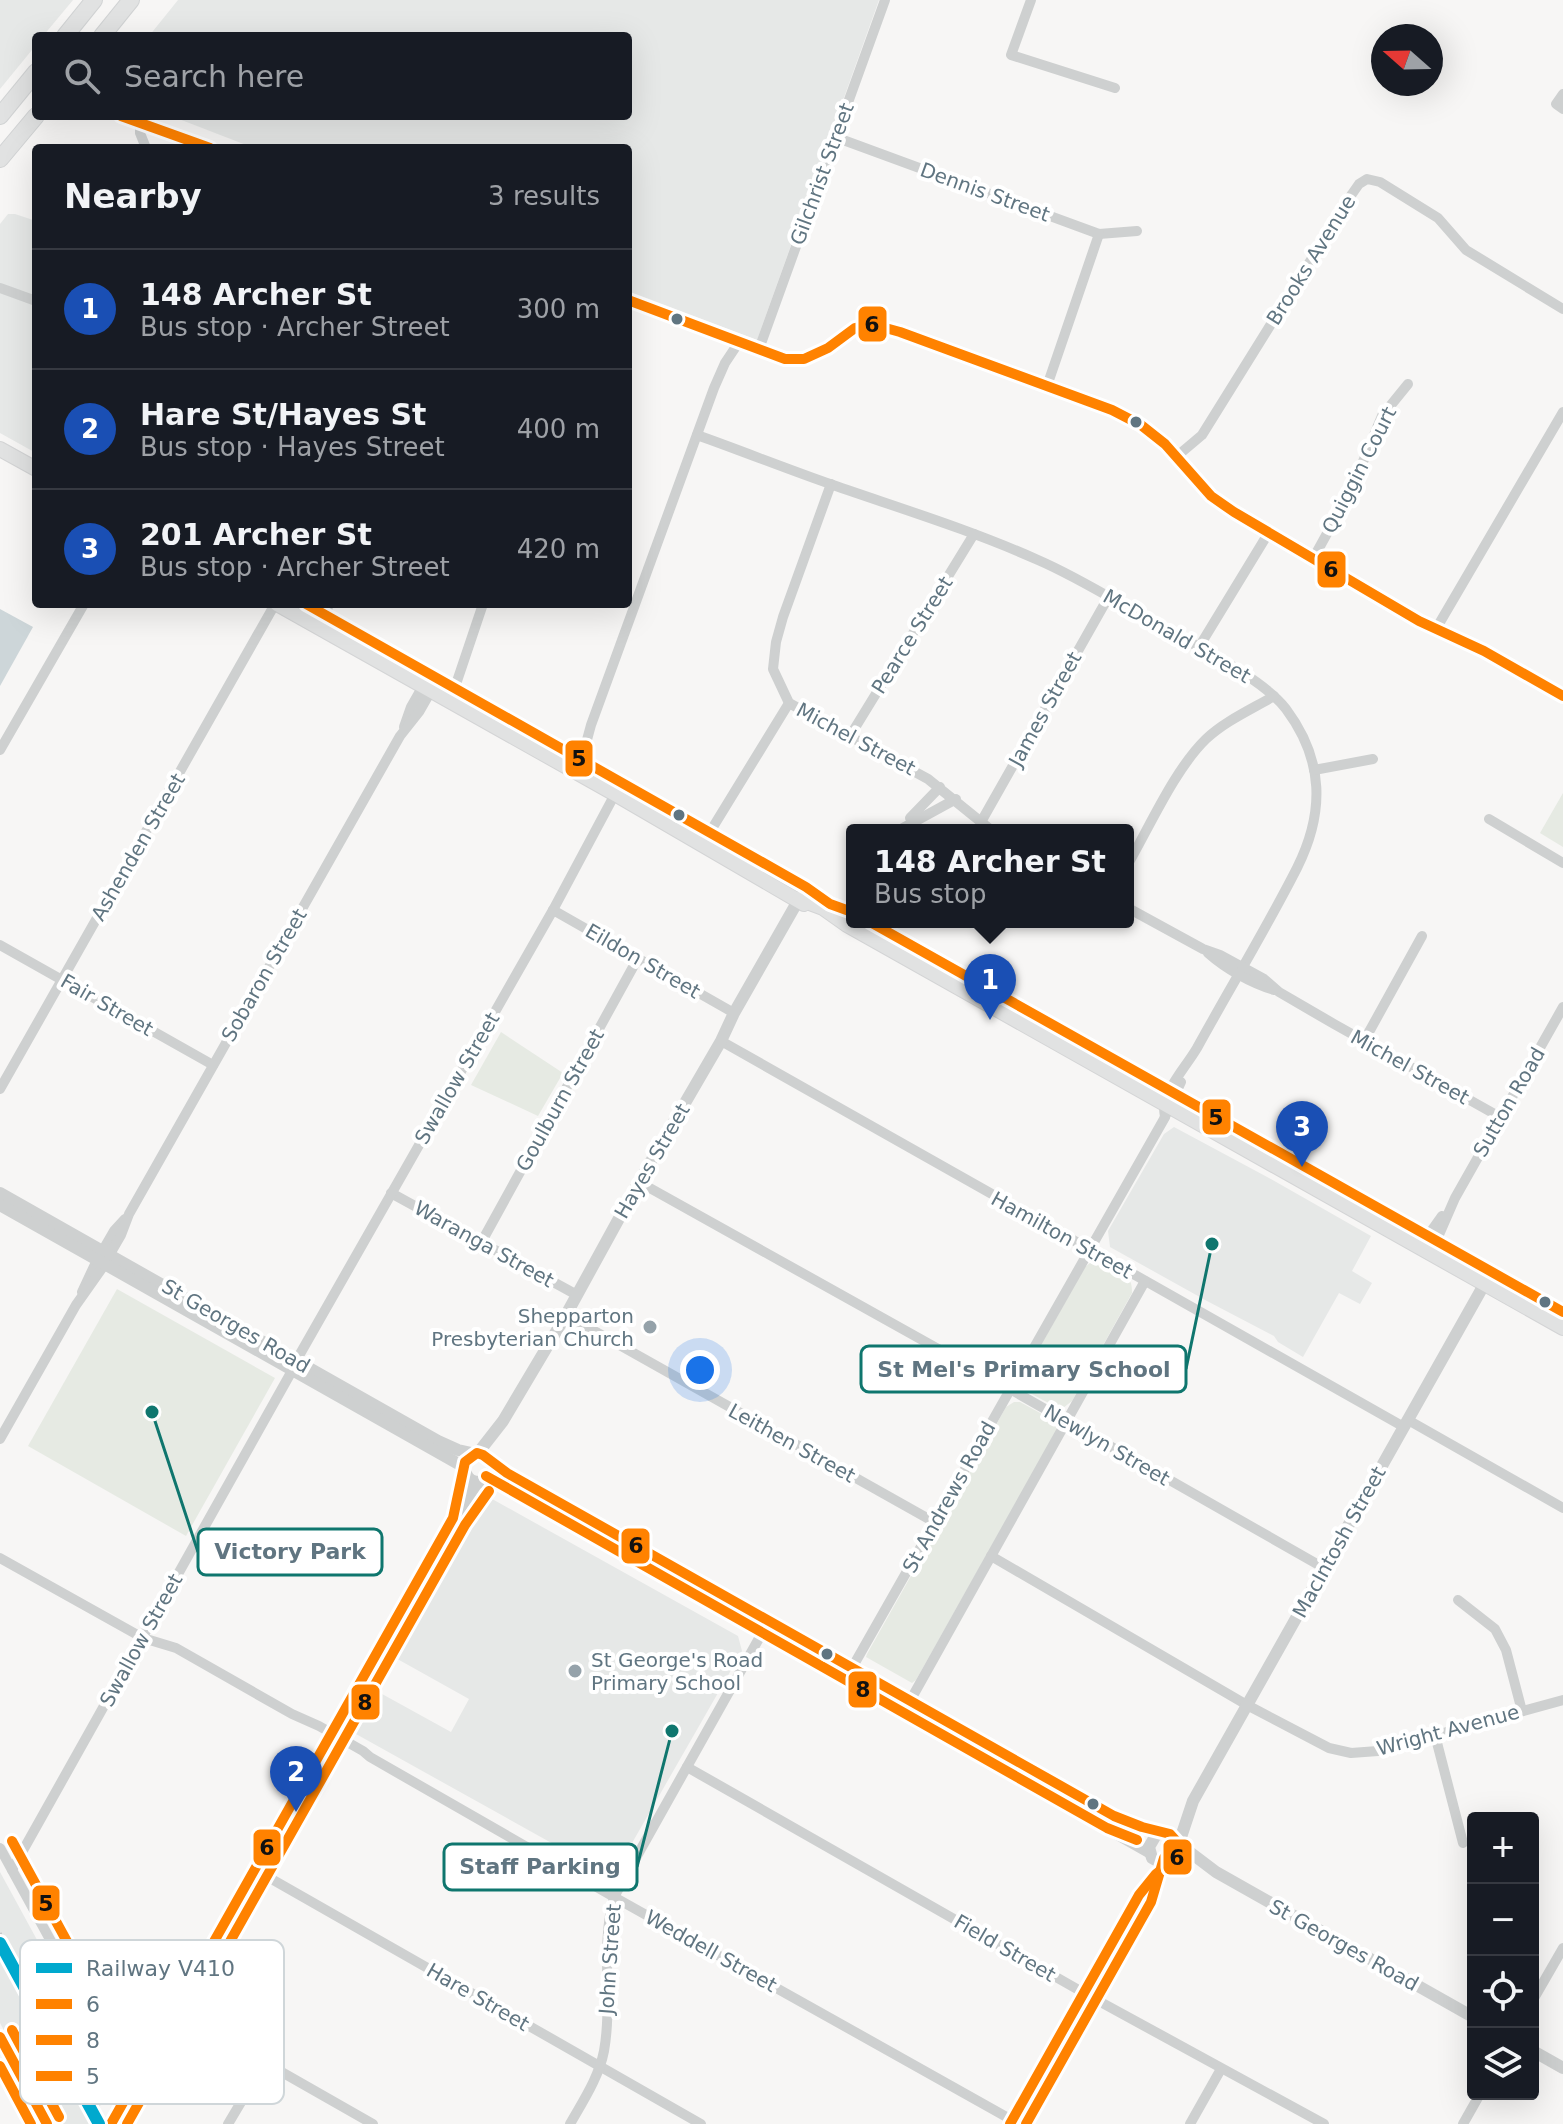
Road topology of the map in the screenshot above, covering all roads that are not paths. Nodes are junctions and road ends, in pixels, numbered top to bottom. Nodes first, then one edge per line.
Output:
1 (94, 0) edge
2 (131, 0) edge
3 (885, 0) edge
4 (1031, 0) edge
5 (68, 32) edge
6 (105, 32) edge
7 (32, 77) edge
8 (1115, 88) dead end
9 (1563, 94) edge
10 (1563, 109) edge
11 (0, 116) edge
12 (33, 120) edge
13 (130, 120) edge
14 (134, 120) edge
15 (835, 137) junction
16 (144, 144) edge
17 (199, 144) edge
18 (0, 159) edge
19 (1137, 231) dead end
20 (1099, 234) junction
21 (0, 288) edge
22 (32, 300) edge
23 (632, 302) edge
24 (1563, 309) edge
25 (734, 340) junction
26 (759, 349) junction
27 (1408, 384) dead end
28 (1047, 386) junction
29 (1563, 412) edge
30 (697, 435) junction
31 (0, 449) edge
32 (1176, 457) junction
33 (32, 467) edge
34 (831, 484) junction
35 (1269, 532) junction
36 (974, 534) junction
37 (1313, 559) junction
38 (1109, 596) junction
39 (82, 608) edge
40 (274, 608) edge
41 (283, 608) edge
42 (328, 608) edge
43 (482, 608) edge
44 (320, 629) junction
45 (1436, 629) junction
46 (1199, 647) junction
47 (436, 694) junction
48 (1274, 696) junction
49 (1563, 696) edge
50 (789, 703) junction
51 (850, 736) junction
52 (0, 750) edge
53 (1373, 759) dead end
54 (572, 770) junction
55 (1314, 770) junction
56 (940, 787) junction
57 (615, 794) junction
58 (956, 799) junction
59 (1489, 819) dead end
60 (981, 822) junction
61 (906, 824) edge
62 (911, 824) edge
63 (984, 824) edge
64 (702, 845) junction
65 (1134, 853) edge
66 (1563, 863) edge
67 (799, 899) junction
68 (553, 910) junction
69 (1134, 911) edge
70 (846, 919) edge
71 (862, 928) edge
72 (1422, 936) dead end
73 (0, 945) edge
74 (638, 958) junction
75 (1240, 970) junction
76 (62, 980) junction
77 (1563, 1007) edge
78 (734, 1013) junction
79 (721, 1041) junction
80 (1364, 1041) junction
81 (213, 1065) junction
82 (0, 1089) edge
83 (1166, 1109) junction
84 (1500, 1117) junction
85 (639, 1182) junction
86 (0, 1193) edge
87 (391, 1193) junction
88 (14, 1208) edge
89 (481, 1243) junction
90 (1088, 1250) junction
91 (1425, 1250) junction
92 (104, 1257) junction
93 (1145, 1281) junction
94 (1485, 1283) junction
95 (577, 1295) junction
96 (566, 1315) junction
97 (1563, 1328) edge
98 (295, 1365) junction
99 (1010, 1389) junction
100 (503, 1421) junction
101 (1066, 1422) junction
102 (1406, 1424) junction
103 (0, 1439) edge
104 (439, 1446) junction
105 (477, 1454) junction
106 (492, 1462) junction
107 (464, 1468) junction
108 (519, 1479) junction
109 (480, 1482) junction
110 (512, 1491) junction
111 (548, 1495) junction
112 (540, 1508) junction
113 (1563, 1508) edge
114 (453, 1518) junction
115 (936, 1523) junction
116 (628, 1541) junction
117 (622, 1554) junction
118 (991, 1556) junction
119 (0, 1558) edge
120 (1324, 1568) junction
121 (1458, 1600) dead end
122 (769, 1620) junction
123 (762, 1633) junction
124 (143, 1638) junction
125 (846, 1665) junction
126 (834, 1674) junction
127 (1563, 1700) edge
128 (910, 1701) junction
129 (1247, 1705) junction
130 (1522, 1711) junction
131 (903, 1713) junction
132 (330, 1735) junction
133 (1435, 1735) junction
134 (687, 1767) junction
135 (1046, 1778) junction
136 (1039, 1790) junction
137 (1193, 1801) junction
138 (1166, 1833) junction
139 (1463, 1843) dead end
140 (1179, 1844) junction
141 (0, 1848) edge
142 (1149, 1853) junction
143 (1168, 1864) junction
144 (254, 1869) junction
145 (12, 1870) junction
146 (1216, 1872) junction
147 (1139, 1895) junction
148 (614, 1897) junction
149 (50, 1940) edge
150 (214, 1940) edge
151 (1563, 1948) edge
152 (1539, 1990) edge
153 (1084, 1993) junction
154 (1467, 2014) edge
155 (0, 2037) edge
156 (1539, 2054) edge
157 (599, 2067) junction
158 (1563, 2068) edge
159 (1221, 2069) junction
160 (284, 2073) edge
161 (20, 2074) edge
162 (1477, 2100) edge
163 (36, 2104) edge
164 (122, 2104) edge
165 (240, 2104) edge
166 (1011, 2122) edge
167 (47, 2124) edge
168 (111, 2124) edge
169 (228, 2124) edge
170 (373, 2124) edge
171 (570, 2124) edge
172 (701, 2124) edge
173 (1190, 2124) edge
174 (1324, 2124) edge
175 (1463, 2124) edge

1 - 5 highway
2 - 6 highway
3 - 15 street, Gilchrist Street
4 - 8 street
7 - 11 highway
9 - 10 street
12 - 18 highway
13 - 16 street
14 - 17 street
15 - 20 street, Dennis Street
15 - 26 street, Gilchrist Street
19 - 20 street, Dennis Street
20 - 28 street
21 - 22 street
23 - 25 street
24 - 32 street, Brooks Avenue
25 - 26 street
25 - 30 street
26 - 28 street
27 - 37 street, Quiggin Court
28 - 32 street
29 - 45 street
30 - 34 street, McDonald Street
30 - 54 street
31 - 33 main road
32 - 35 street
34 - 36 street, McDonald Street
34 - 50 street, Michel Street
35 - 37 street
35 - 46 street
36 - 38 street, McDonald Street
36 - 51 street, Pearce Street
37 - 45 street
38 - 46 street, McDonald Street
38 - 60 street, James Street
39 - 52 street
40 - 76 street, Ashenden Street
41 - 44 main road
42 - 44 street
43 - 47 street, Sobaron Street
44 - 47 main road
45 - 49 street
46 - 48 street, McDonald Street
47 - 54 main road
47 - 81 street, Sobaron Street
48 - 55 street, McDonald Street
48 - 65 street
50 - 51 street, Michel Street
50 - 64 street
51 - 56 street, Michel Street
53 - 55 street
54 - 57 main road
55 - 75 street, McDonald Street
56 - 58 street, Michel Street
56 - 61 street
57 - 64 main road
57 - 68 street, Swallow Street
58 - 60 street, Michel Street
58 - 62 street
59 - 66 street
60 - 63 street, Michel Street
64 - 67 main road
67 - 70 main road
67 - 78 street, Hayes Street
68 - 74 street, Eildon Street
68 - 87 street, Swallow Street
69 - 75 street, Michel Street
71 - 83 main road
72 - 80 street
73 - 76 street, Fair Street
74 - 78 street, Eildon Street
74 - 89 street, Goulburn Street
75 - 80 street, Michel Street
75 - 83 street, McDonald Street
76 - 81 street, Fair Street
76 - 82 street, Ashenden Street
77 - 84 street, Sutton Road
78 - 79 street, Hayes Street
79 - 85 street, Hayes Street
79 - 90 street, Hamilton Street
80 - 84 street, Michel Street
81 - 92 street, Sobaron Street
83 - 90 street, St Andrews Road
83 - 91 main road
84 - 91 street, Sutton Road
85 - 95 street, Hayes Street
85 - 99 street, Newlyn Street
86 - 88 street, St Georges Road
87 - 89 street, Waranga Street
87 - 98 street, Swallow Street
88 - 92 street, St Georges Road
89 - 95 street, Waranga Street
90 - 93 street, Hamilton Street
90 - 99 street, St Andrews Road
91 - 94 main road
92 - 98 street, St Georges Road
92 - 103 street, Sobaron Street
93 - 101 street
93 - 102 street, Hamilton Street
94 - 97 main road
94 - 102 street, MacIntosh Street
95 - 96 street, Hayes Street
96 - 100 street, Hayes Street
96 - 115 street, Leithen Street
98 - 104 street, St Georges Road
98 - 124 street, Swallow Street
99 - 101 street, Newlyn Street
99 - 115 street, St Andrews Road
100 - 105 street, Hayes Street
100 - 106 street, Hayes Street
101 - 118 street
101 - 120 street, Newlyn Street
102 - 113 street, Hamilton Street
102 - 120 street, MacIntosh Street
104 - 105 street, St Georges Road
104 - 107 street, St Georges Road
105 - 106 street
105 - 107 street
106 - 108 street
106 - 109 street
107 - 109 street
107 - 114 street
108 - 110 street
108 - 111 street
109 - 110 street
109 - 114 street
110 - 112 street
111 - 112 street
111 - 116 street
112 - 117 street
114 - 132 street
115 - 125 street, St Andrews Road
116 - 117 street
116 - 122 street
117 - 123 street
118 - 128 street
118 - 129 street
119 - 124 street, Weddell Street
120 - 129 street, MacIntosh Street
121 - 130 street
122 - 123 street
122 - 125 street
123 - 126 street
123 - 134 street, John Street
124 - 132 street, Weddell Street
124 - 145 street, Swallow Street
125 - 126 street
125 - 128 street
126 - 131 street
127 - 130 street, Wright Avenue
128 - 131 street
128 - 135 street
129 - 133 street, Wright Avenue
129 - 137 street, MacIntosh Street
130 - 133 street, Wright Avenue
131 - 136 street
132 - 144 street
132 - 148 street, Weddell Street
133 - 139 street
134 - 148 street, John Street
134 - 153 street, Field Street
135 - 136 street
135 - 138 street
136 - 142 street
137 - 138 street, MacIntosh Street
137 - 140 street, MacIntosh Street
138 - 140 street
138 - 142 street
140 - 143 street
140 - 146 street, St Georges Road
141 - 145 street
142 - 143 street
142 - 147 street
143 - 146 street, St Georges Road
143 - 147 street
144 - 150 street
144 - 157 street, Hare Street
145 - 149 street
146 - 154 street, St Georges Road
147 - 153 street
148 - 157 street, John Street
148 - 166 street, Weddell Street
151 - 152 street
153 - 159 street, Field Street
153 - 166 street
155 - 161 street
156 - 158 street
157 - 171 street, John Street
157 - 172 street, Hare Street
159 - 173 street
159 - 174 street, Field Street
160 - 170 street
162 - 175 street
163 - 167 street
164 - 168 street
165 - 169 street

